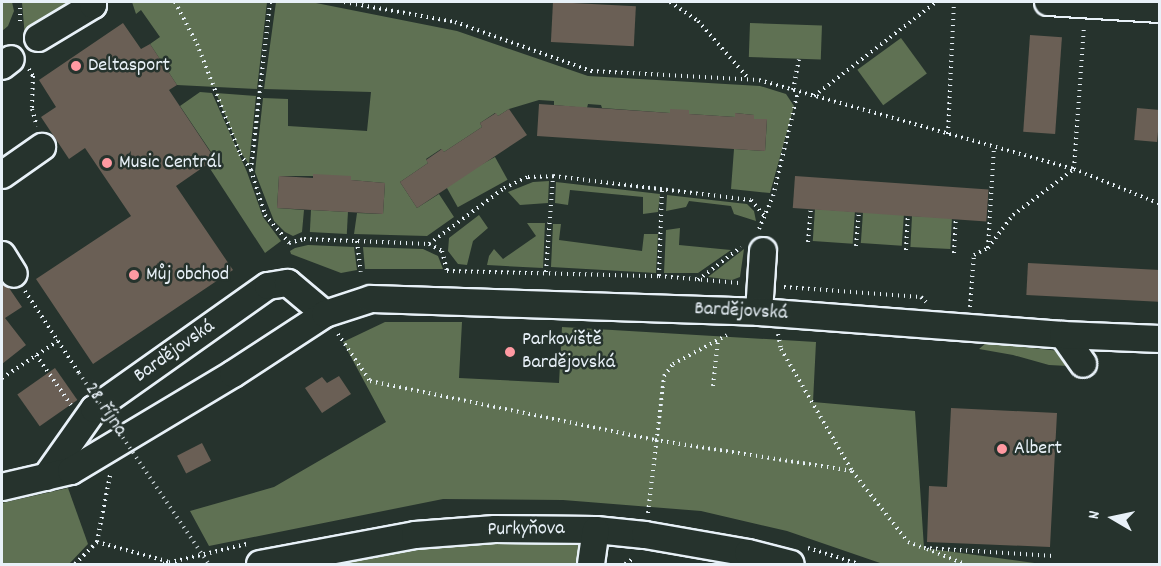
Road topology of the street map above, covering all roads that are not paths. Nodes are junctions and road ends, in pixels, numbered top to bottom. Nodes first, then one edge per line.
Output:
1 (1048, 2) edge
2 (93, 3) edge
3 (1144, 6) edge
4 (38, 38) dead end
5 (42, 147) road end
6 (2, 175) edge
7 (754, 244) road end
8 (325, 314) junction
9 (768, 320) junction
10 (1063, 335) junction
11 (1160, 339) edge
12 (1083, 364) dead end
13 (46, 477) junction
14 (2, 487) edge
15 (596, 530) junction
16 (260, 564) edge
17 (591, 564) edge
18 (792, 564) edge

1 - 3 street
2 - 4 street
5 - 6 street
7 - 9 street
8 - 9 street, Bardějovská
8 - 13 street, Bardějovská
8 - 13 street, Bardějovská
9 - 10 street, Bardějovská
10 - 11 street, Bardějovská
10 - 12 street
13 - 14 street, Bardějovská
15 - 16 street, Purkyňova
15 - 17 street
15 - 18 street, Purkyňova

